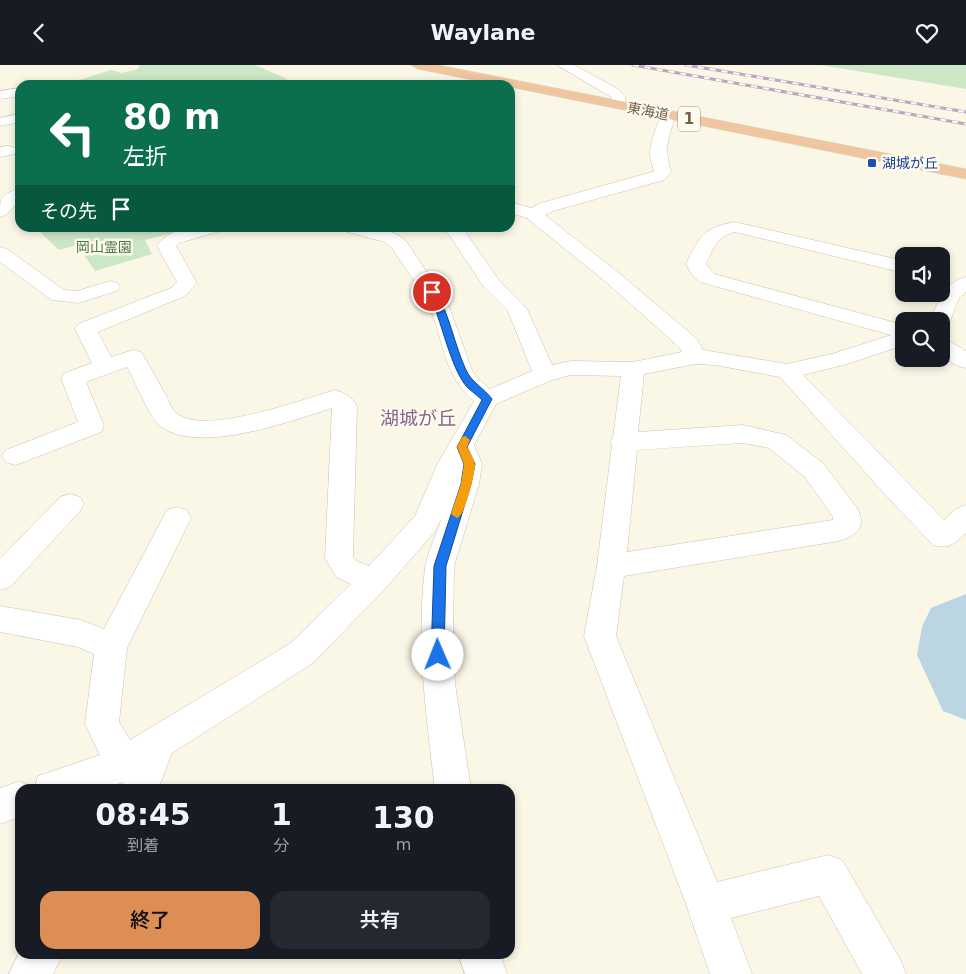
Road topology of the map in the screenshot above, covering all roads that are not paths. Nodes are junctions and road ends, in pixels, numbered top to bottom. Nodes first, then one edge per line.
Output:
1 (418, 65) edge
2 (564, 65) edge
3 (493, 80) edge
4 (515, 84) edge
5 (15, 93) edge
6 (0, 95) edge
7 (619, 105) junction
8 (669, 115) junction
9 (15, 119) edge
10 (0, 122) edge
11 (966, 174) edge
12 (15, 195) edge
13 (519, 208) edge
14 (0, 212) edge
15 (196, 232) edge
16 (369, 232) edge
17 (456, 232) edge
18 (0, 253) edge
19 (895, 265) edge
20 (950, 278) edge
21 (966, 282) edge
22 (110, 287) dead end
23 (944, 312) edge
24 (895, 330) edge
25 (895, 341) edge
26 (950, 351) edge
27 (694, 357) junction
28 (966, 361) edge
29 (104, 367) junction
30 (633, 369) junction
31 (786, 371) junction
32 (545, 374) junction
33 (487, 399) junction
34 (624, 442) junction
35 (462, 447) junction
36 (15, 456) dead end
37 (70, 504) dead end
38 (966, 516) edge
39 (177, 518) dead end
40 (611, 566) junction
41 (0, 578) edge
42 (374, 581) junction
43 (0, 619) edge
44 (111, 647) junction
45 (131, 776) edge
46 (82, 784) edge
47 (452, 784) edge
48 (15, 801) edge
49 (0, 806) edge
50 (706, 904) junction
51 (39, 959) edge
52 (480, 959) edge
53 (30, 974) edge
54 (486, 974) edge
55 (731, 974) edge
56 (886, 974) edge

1 - 3 highway, 東海道 / 1
2 - 7 street
4 - 7 highway, 東海道 / 1
5 - 6 street
7 - 8 highway, 東海道 / 1
8 - 11 highway, 東海道 / 1
8 - 13 street
9 - 10 street
12 - 14 street
13 - 27 street
15 - 29 street
16 - 33 street
17 - 32 street
18 - 22 street
19 - 24 street
20 - 21 street
21 - 23 street
25 - 31 street
26 - 28 street
27 - 30 street
27 - 31 street
29 - 36 street
29 - 42 street
30 - 32 street
30 - 34 street
31 - 38 street
32 - 33 street
33 - 35 street
34 - 40 street
34 - 40 street
35 - 42 street
35 - 47 street
37 - 41 street
39 - 44 street
40 - 50 street
42 - 45 street
43 - 44 street
44 - 45 street
45 - 46 street
48 - 49 street
50 - 55 street
50 - 56 street
51 - 53 street
52 - 54 street

